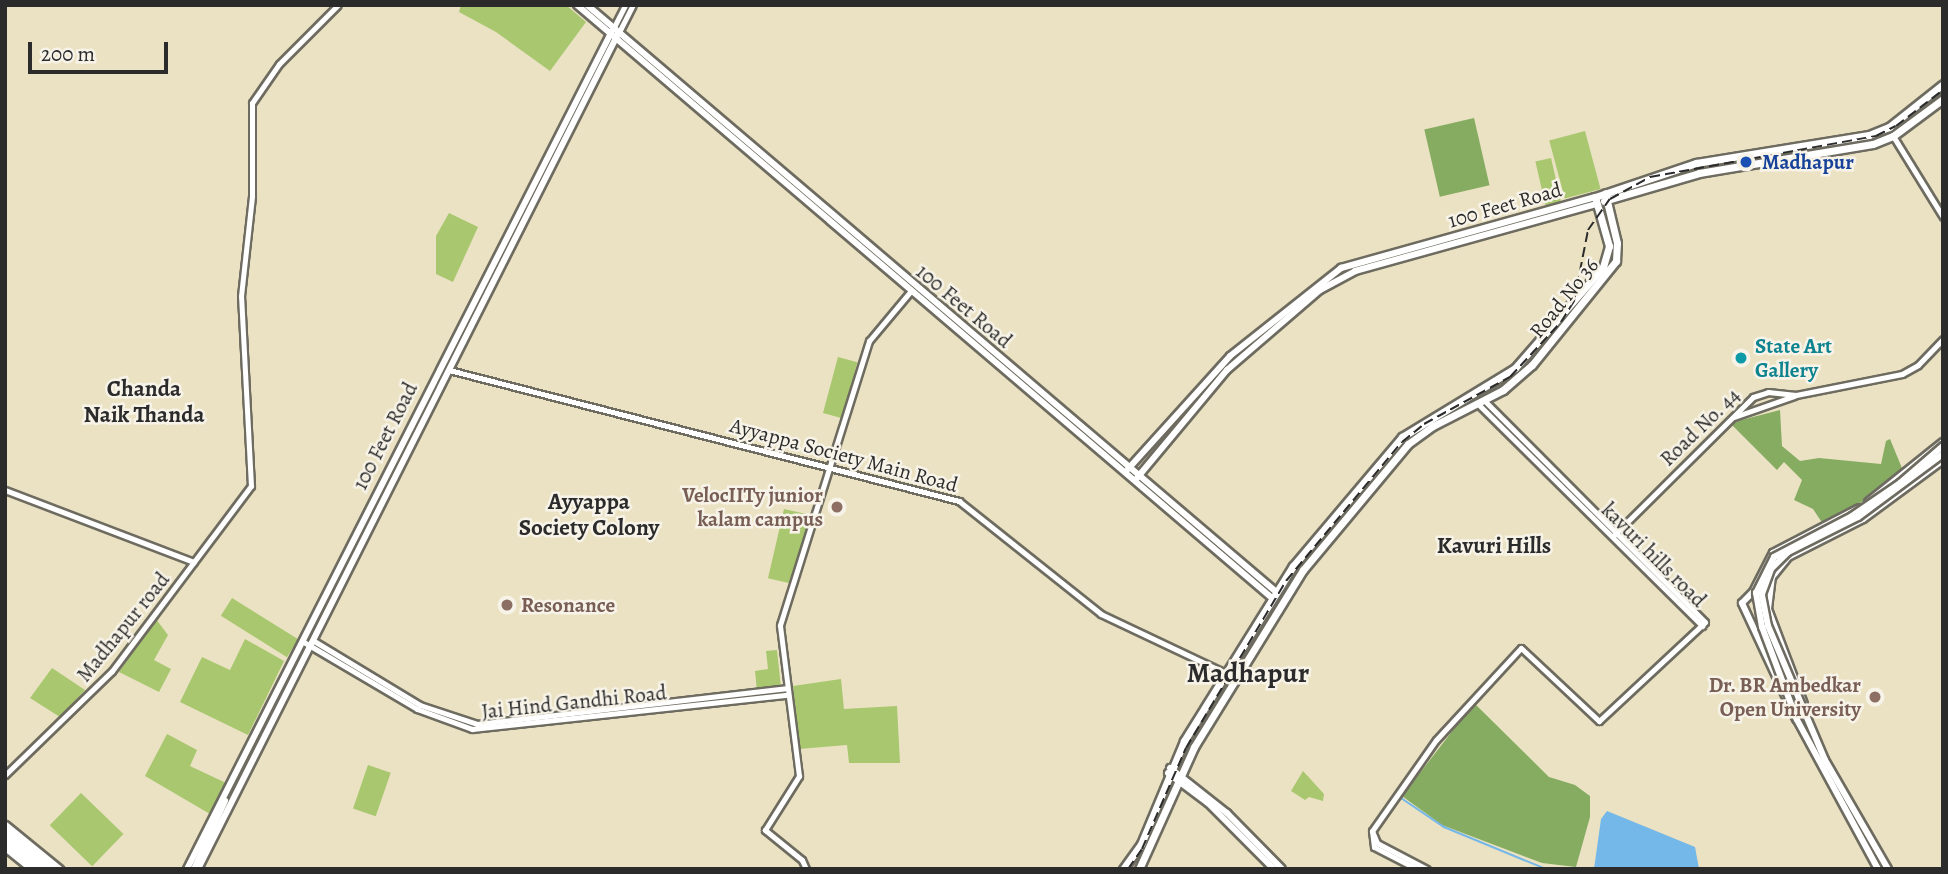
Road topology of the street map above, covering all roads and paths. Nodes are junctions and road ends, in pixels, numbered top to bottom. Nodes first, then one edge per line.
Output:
1 (338, 5) edge
2 (577, 5) edge
3 (587, 5) edge
4 (625, 5) edge
5 (633, 5) edge
6 (615, 33) junction
7 (1943, 84) edge
8 (1943, 99) edge
9 (1917, 105) junction
10 (1923, 115) junction
11 (1893, 136) junction
12 (1606, 197) junction
13 (1596, 200) junction
14 (1943, 217) edge
15 (1399, 257) junction
16 (489, 272) junction
17 (496, 275) junction
18 (910, 292) junction
19 (1943, 339) edge
20 (1534, 348) junction
21 (1541, 356) junction
22 (449, 370) junction
23 (1796, 395) junction
24 (1481, 402) junction
25 (1731, 418) junction
26 (1943, 444) edge
27 (1943, 454) edge
28 (1943, 460) edge
29 (828, 467) junction
30 (1127, 470) junction
31 (1139, 476) junction
32 (1134, 482) junction
33 (5, 490) edge
34 (1615, 533) junction
35 (194, 562) junction
36 (1769, 588) junction
37 (1273, 594) junction
38 (1744, 607) junction
39 (302, 641) junction
40 (313, 643) junction
41 (1228, 674) junction
42 (787, 691) junction
43 (273, 696) junction
44 (284, 702) junction
45 (1804, 712) junction
46 (1797, 720) junction
47 (1169, 770) junction
48 (236, 771) junction
49 (5, 775) edge
50 (1180, 776) junction
51 (5, 825) edge
52 (1372, 831) junction
53 (5, 832) edge
54 (5, 839) edge
55 (5, 847) edge
56 (19, 847) junction
57 (1257, 852) junction
58 (32, 869) edge
59 (42, 869) edge
60 (50, 869) edge
61 (59, 869) edge
62 (187, 869) edge
63 (196, 869) edge
64 (806, 869) edge
65 (1123, 869) edge
66 (1139, 869) edge
67 (1274, 869) edge
68 (1282, 869) edge
69 (1417, 869) edge
70 (1427, 869) edge
71 (1878, 869) edge
72 (1888, 869) edge

1 - 35 street, Madhapur road
2 - 6 main road
3 - 6 main road
4 - 6 street
5 - 6 street
6 - 16 main road, 100 Feet Road
6 - 17 main road, 100 Feet Road
6 - 18 main road, 100 Feet Road
6 - 30 main road, 100 Feet Road
7 - 9 main road
8 - 10 main road
9 - 10 main road
9 - 12 main road
10 - 11 main road
11 - 12 main road
11 - 14 street
12 - 13 main road
12 - 21 main road, Road No 36
13 - 15 main road, 100 Feet Road
13 - 20 main road, Road No 36
15 - 30 main road, 100 Feet Road
15 - 31 main road, 100 Feet Road
16 - 17 main road
16 - 39 main road, 100 Feet Road
17 - 22 main road, 100 Feet Road
18 - 29 street
18 - 30 main road, 100 Feet Road
19 - 23 street, Road No. 44
20 - 21 main road
20 - 37 main road, Road No 36
21 - 24 main road, Road No 36
22 - 29 street, Ayyappa Society Main Road
22 - 40 main road, 100 Feet Road
23 - 25 street
23 - 25 street, Road No. 44
24 - 34 street, kavuri hills road
24 - 50 main road, Road No 36
25 - 34 street, Road No. 44
26 - 38 main road
26 - 46 main road, bridge
27 - 45 main road, bridge
28 - 36 main road
29 - 41 street, Ayyappa Society Main Road
29 - 42 street
30 - 31 main road, 100 Feet Road
30 - 32 main road, 100 Feet Road
31 - 32 main road, 100 Feet Road
31 - 37 main road
32 - 37 main road
33 - 35 street
34 - 52 street, kavuri hills road
35 - 49 street, Madhapur road
36 - 38 main road
36 - 45 main road
37 - 41 main road, Road No 36
38 - 46 main road
39 - 40 street, Jai Hind Gandhi Road
39 - 43 main road, 100 Feet Road
40 - 42 street, Jai Hind Gandhi Road
40 - 44 main road, 100 Feet Road
41 - 47 main road, Road No 36
42 - 64 street
43 - 44 main road
43 - 48 main road, 100 Feet Road
44 - 63 main road, 100 Feet Road
45 - 72 main road, bridge
46 - 71 main road, bridge
47 - 50 main road
47 - 65 main road, Road No 36
48 - 62 main road, 100 Feet Road
48 - 63 main road
50 - 57 main road
50 - 66 main road, Road No 36
51 - 61 main road
52 - 69 street
52 - 70 street
53 - 56 main road
54 - 56 main road
55 - 58 main road
56 - 59 main road
56 - 60 main road
57 - 67 main road
57 - 68 main road

